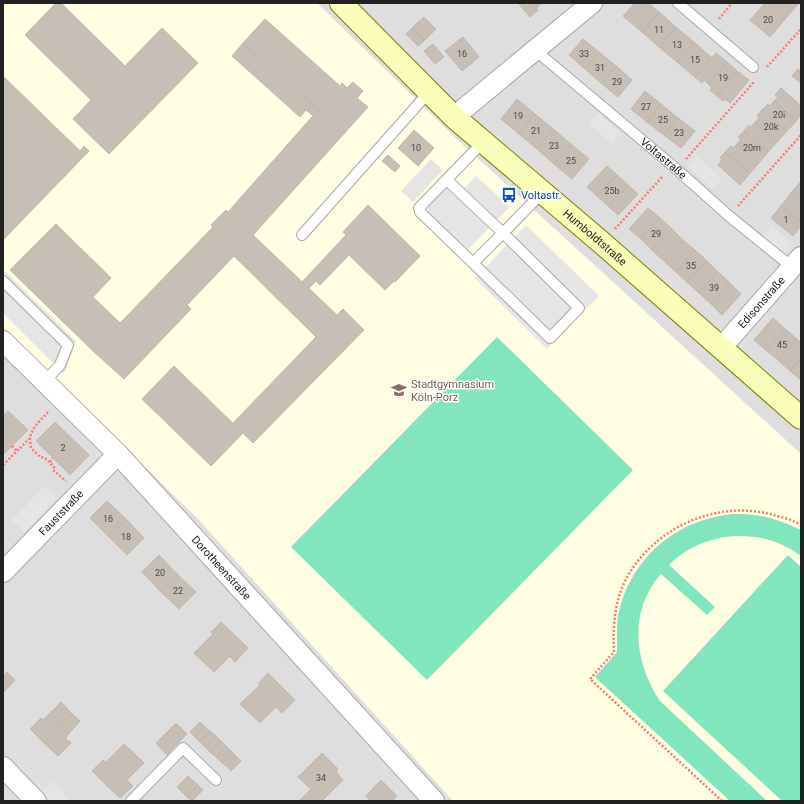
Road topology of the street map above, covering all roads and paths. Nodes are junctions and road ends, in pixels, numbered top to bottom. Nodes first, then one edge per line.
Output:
1 (592, 3) edge
2 (678, 3) edge
3 (732, 3) edge
4 (345, 5) edge
5 (801, 29) edge
6 (709, 30) junction
7 (535, 50) junction
8 (753, 67) dead end
9 (766, 68) dead end
10 (756, 80) dead end
11 (429, 92) junction
12 (454, 117) junction
13 (801, 135) edge
14 (483, 142) junction
15 (675, 167) junction
16 (447, 180) junction
17 (543, 192) junction
18 (729, 216) junction
19 (503, 233) junction
20 (302, 235) dead end
21 (602, 243) junction
22 (473, 263) junction
23 (798, 266) edge
24 (3, 281) edge
25 (3, 341) edge
26 (721, 348) junction
27 (45, 381) junction
28 (62, 398) junction
29 (801, 418) edge
30 (26, 432) dead end
31 (30, 437) junction
32 (12, 446) dead end
33 (17, 451) junction
34 (118, 454) junction
35 (53, 458) dead end
36 (50, 462) junction
37 (3, 465) edge
38 (79, 494) junction
39 (801, 525) edge
40 (3, 572) edge
41 (3, 767) edge
42 (216, 780) dead end
43 (36, 801) edge
44 (131, 801) edge
45 (434, 801) edge
46 (722, 801) edge

1 - 7 street
2 - 6 lane
3 - 6 path
4 - 11 street, Humboldtstraße
5 - 9 path
6 - 8 lane
7 - 12 street
7 - 15 lane, Voltastraße
10 - 15 path
11 - 12 street, Humboldtstraße
11 - 20 lane
12 - 14 street, Humboldtstraße
13 - 18 path
14 - 16 lane
14 - 17 street, Humboldtstraße
15 - 18 lane, Voltastraße
15 - 21 path
16 - 19 lane
16 - 22 lane
17 - 19 lane
17 - 21 street, Humboldtstraße
18 - 23 lane, Voltastraße
19 - 22 lane
19 - 22 lane
21 - 26 street, Humboldtstraße
23 - 26 street, Edisonstraße
24 - 27 lane
25 - 27 street, Dorotheenstraße
26 - 29 street, Humboldtstraße
27 - 28 street, Dorotheenstraße
28 - 31 path
28 - 34 street, Dorotheenstraße
30 - 31 path
31 - 33 path
31 - 36 path
32 - 33 path
33 - 37 path
34 - 38 street, Fauststraße
34 - 45 street, Dorotheenstraße
35 - 36 path
36 - 38 path
38 - 40 street, Fauststraße
39 - 46 path
41 - 43 street
42 - 44 lane

